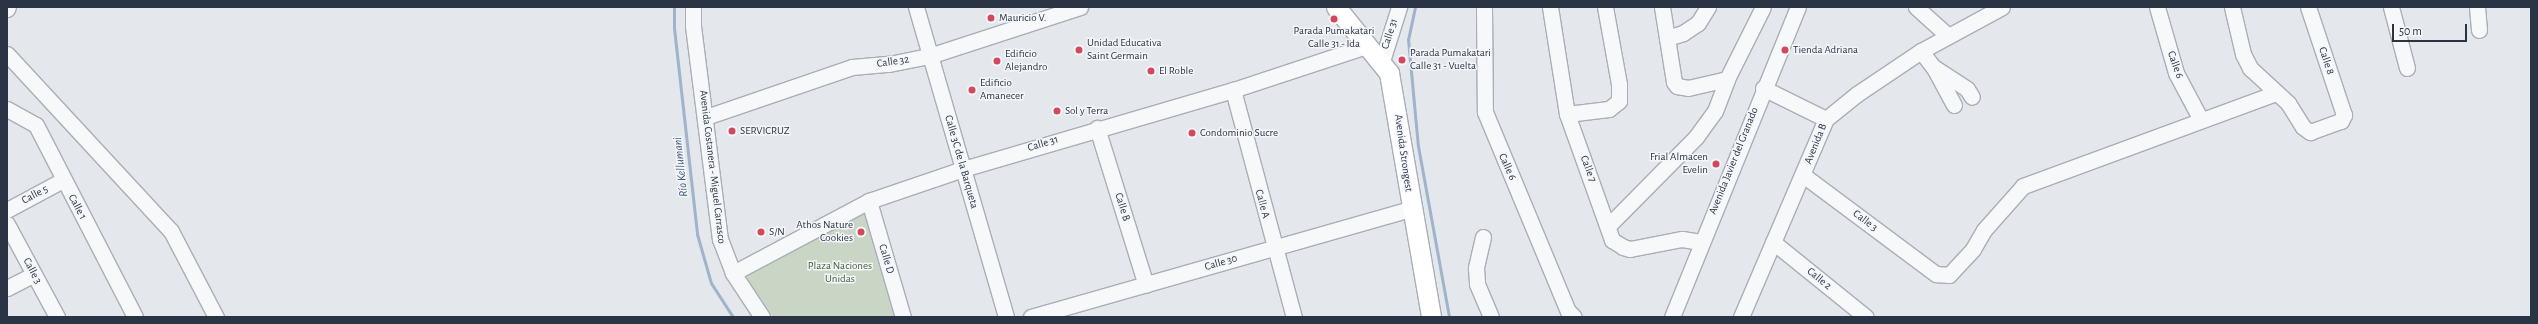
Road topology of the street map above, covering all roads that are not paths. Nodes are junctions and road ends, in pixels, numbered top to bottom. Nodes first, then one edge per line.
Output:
1 (693, 7) edge
2 (916, 7) edge
3 (1080, 7) edge
4 (1336, 7) edge
5 (1399, 7) edge
6 (1484, 7) edge
7 (1550, 7) edge
8 (1605, 7) edge
9 (1662, 7) edge
10 (1708, 7) edge
11 (1763, 7) edge
12 (1798, 7) edge
13 (1916, 7) edge
14 (2002, 7) edge
15 (2157, 7) edge
16 (2232, 7) edge
17 (2308, 7) edge
18 (2391, 7) edge
19 (2477, 7) edge
20 (2479, 30) dead end
21 (1947, 35) junction
22 (1667, 38) junction
23 (1366, 46) junction
24 (1921, 51) junction
25 (930, 56) junction
26 (10, 61) edge
27 (1382, 61) junction
28 (1934, 68) junction
29 (2407, 68) dead end
30 (1727, 79) junction
31 (1763, 88) junction
32 (1233, 90) junction
33 (2276, 93) junction
34 (1972, 97) dead end
35 (1954, 105) dead end
36 (7, 108) edge
37 (1567, 114) junction
38 (706, 117) junction
39 (1826, 119) junction
40 (2200, 120) junction
41 (1097, 128) junction
42 (963, 169) junction
43 (1803, 175) junction
44 (63, 180) junction
45 (869, 201) junction
46 (1411, 209) junction
47 (7, 210) edge
48 (7, 224) edge
49 (1609, 225) junction
50 (1483, 237) dead end
51 (1701, 242) junction
52 (1772, 242) junction
53 (1274, 247) junction
54 (733, 273) junction
55 (34, 274) junction
56 (1146, 285) junction
57 (7, 288) edge
58 (1747, 314) edge
59 (57, 317) edge
60 (135, 317) edge
61 (216, 317) edge
62 (762, 317) edge
63 (903, 317) edge
64 (1006, 317) edge
65 (1031, 317) edge
66 (1294, 317) edge
67 (1431, 317) edge
68 (1491, 317) edge
69 (1574, 317) edge
70 (1672, 317) edge
71 (1866, 317) edge

1 - 38 street, Avenida Costanera - Miguel Carrasco
2 - 25 street, Calle 3C de la Barqueta
3 - 25 street, Calle 32
4 - 23 main road, Avenida Strongest
5 - 27 street, Calle 31
6 - 69 street, Calle 6
7 - 37 street, Calle 7
8 - 37 street
9 - 22 street
10 - 22 street
11 - 30 street
12 - 31 street, Avenida Javier del Granado
13 - 21 street
14 - 21 street, Avenida B
15 - 40 street, Calle 6
16 - 33 street
17 - 33 street, Calle 8
18 - 29 street
19 - 20 street
21 - 24 street, Avenida B
22 - 30 street
23 - 27 main road, Avenida Strongest
23 - 32 street, Calle 31
24 - 28 street
24 - 39 street, Avenida B
25 - 38 street, Calle 32
25 - 42 street, Calle 3C de la Barqueta
26 - 61 street
27 - 46 main road, Avenida Strongest
28 - 34 street
28 - 35 street
30 - 49 street
31 - 39 street
31 - 51 street, Avenida Javier del Granado
32 - 41 street, Calle 31
32 - 53 street, Calle A
33 - 40 street
36 - 44 street, Calle 1
37 - 49 street, Calle 7
38 - 54 street, Avenida Costanera - Miguel Carrasco
39 - 43 street, Avenida B
40 - 43 street, Calle 3
41 - 42 street, Calle 31
41 - 56 street, Calle B
42 - 45 street, Calle 31
42 - 64 street, Calle 3C de la Barqueta
43 - 52 street, Avenida B
44 - 47 street, Calle 5
44 - 60 street, Calle 1
45 - 54 street, Calle 31
45 - 63 street, Calle D
46 - 53 street, Calle 30
46 - 67 main road, Avenida Strongest
48 - 55 street, Calle 3
49 - 51 street, Calle 7
50 - 68 street
51 - 70 street, Avenida Javier del Granado
52 - 58 street, Avenida B
52 - 71 street, Calle 2
53 - 56 street, Calle 30
53 - 66 street, Calle A
54 - 62 street, Avenida Costanera - Miguel Carrasco
55 - 57 street
55 - 59 street, Calle 3
56 - 65 street, Calle 30

